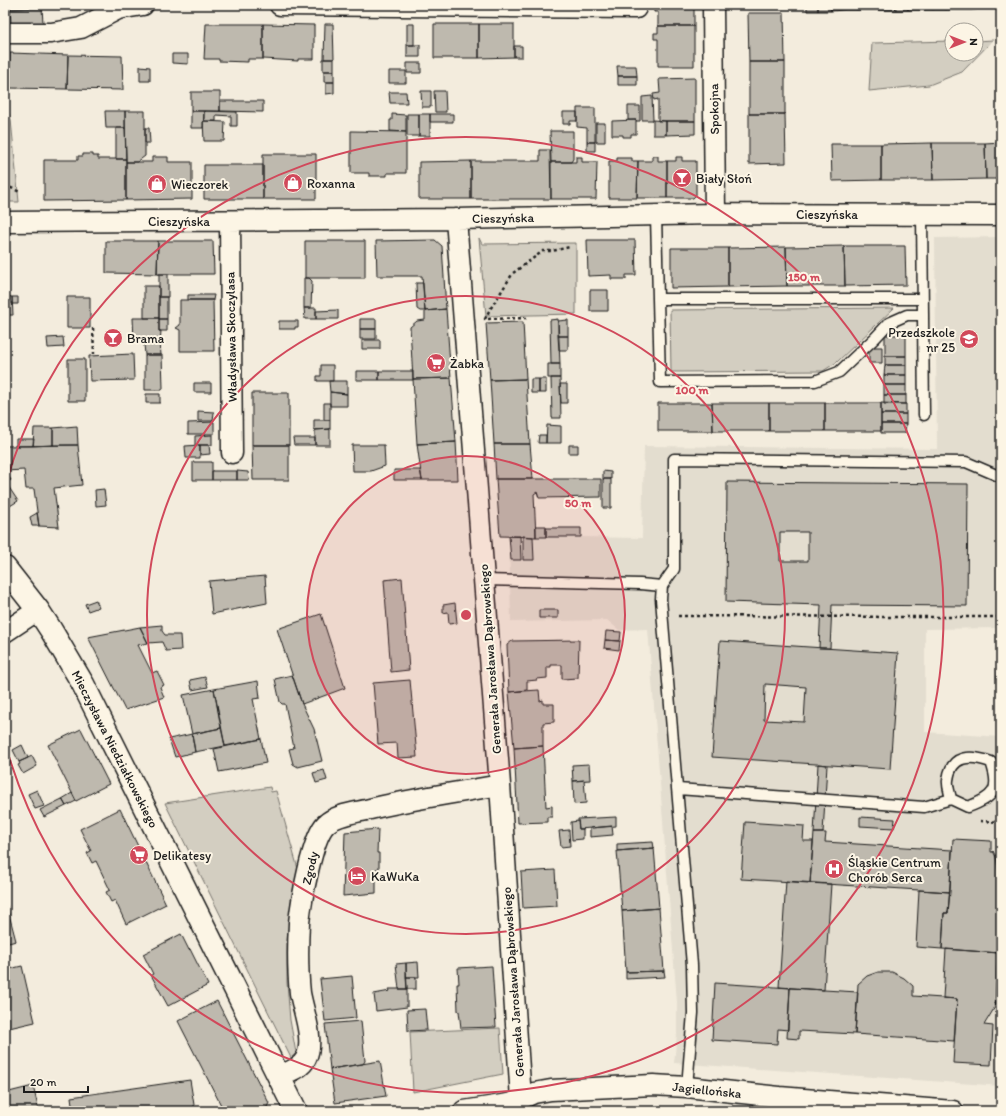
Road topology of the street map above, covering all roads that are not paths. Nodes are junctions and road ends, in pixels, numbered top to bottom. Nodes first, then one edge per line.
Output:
1 (143, 5) edge
2 (280, 5) edge
3 (713, 5) edge
4 (636, 8) dead end
5 (5, 32) edge
6 (715, 214) junction
7 (656, 215) junction
8 (922, 215) junction
9 (1001, 215) edge
10 (456, 219) junction
11 (230, 221) junction
12 (5, 222) edge
13 (658, 299) junction
14 (923, 299) junction
15 (923, 315) junction
16 (924, 415) dead end
17 (232, 452) dead end
18 (1001, 477) edge
19 (5, 568) edge
20 (484, 580) junction
21 (662, 586) junction
22 (38, 610) junction
23 (5, 632) edge
24 (500, 785) junction
25 (678, 790) junction
26 (951, 799) junction
27 (279, 1076) junction
28 (687, 1087) junction
29 (530, 1101) edge
30 (778, 1104) edge
31 (296, 1111) edge
32 (464, 1111) edge
33 (953, 1111) edge

1 - 5 street
2 - 4 street
3 - 6 street, Spokojna
6 - 7 street, Cieszyńska
6 - 8 street, Cieszyńska
7 - 10 street, Cieszyńska
7 - 13 lane
8 - 9 street, Cieszyńska
8 - 14 lane
10 - 11 street, Cieszyńska
10 - 20 street, Generała Jarosława Dąbrowskiego
11 - 12 street, Cieszyńska
11 - 17 street, Władysława Skoczylasa
13 - 14 lane
13 - 15 lane
14 - 15 lane
15 - 16 lane
18 - 21 lane
19 - 22 street, Mieczysława Niedziałkowskiego
20 - 21 lane
20 - 24 street, Generała Jarosława Dąbrowskiego
21 - 25 lane
22 - 23 street
22 - 27 street, Mieczysława Niedziałkowskiego
24 - 27 street, Zgody
24 - 29 street, Generała Jarosława Dąbrowskiego
25 - 26 lane
25 - 28 lane
26 - 26 lane
27 - 31 street, Mieczysława Niedziałkowskiego
28 - 29 street, Jagiellońska
28 - 30 street, Jagiellońska
29 - 32 street, Jagiellońska
30 - 33 street, Jagiellońska

